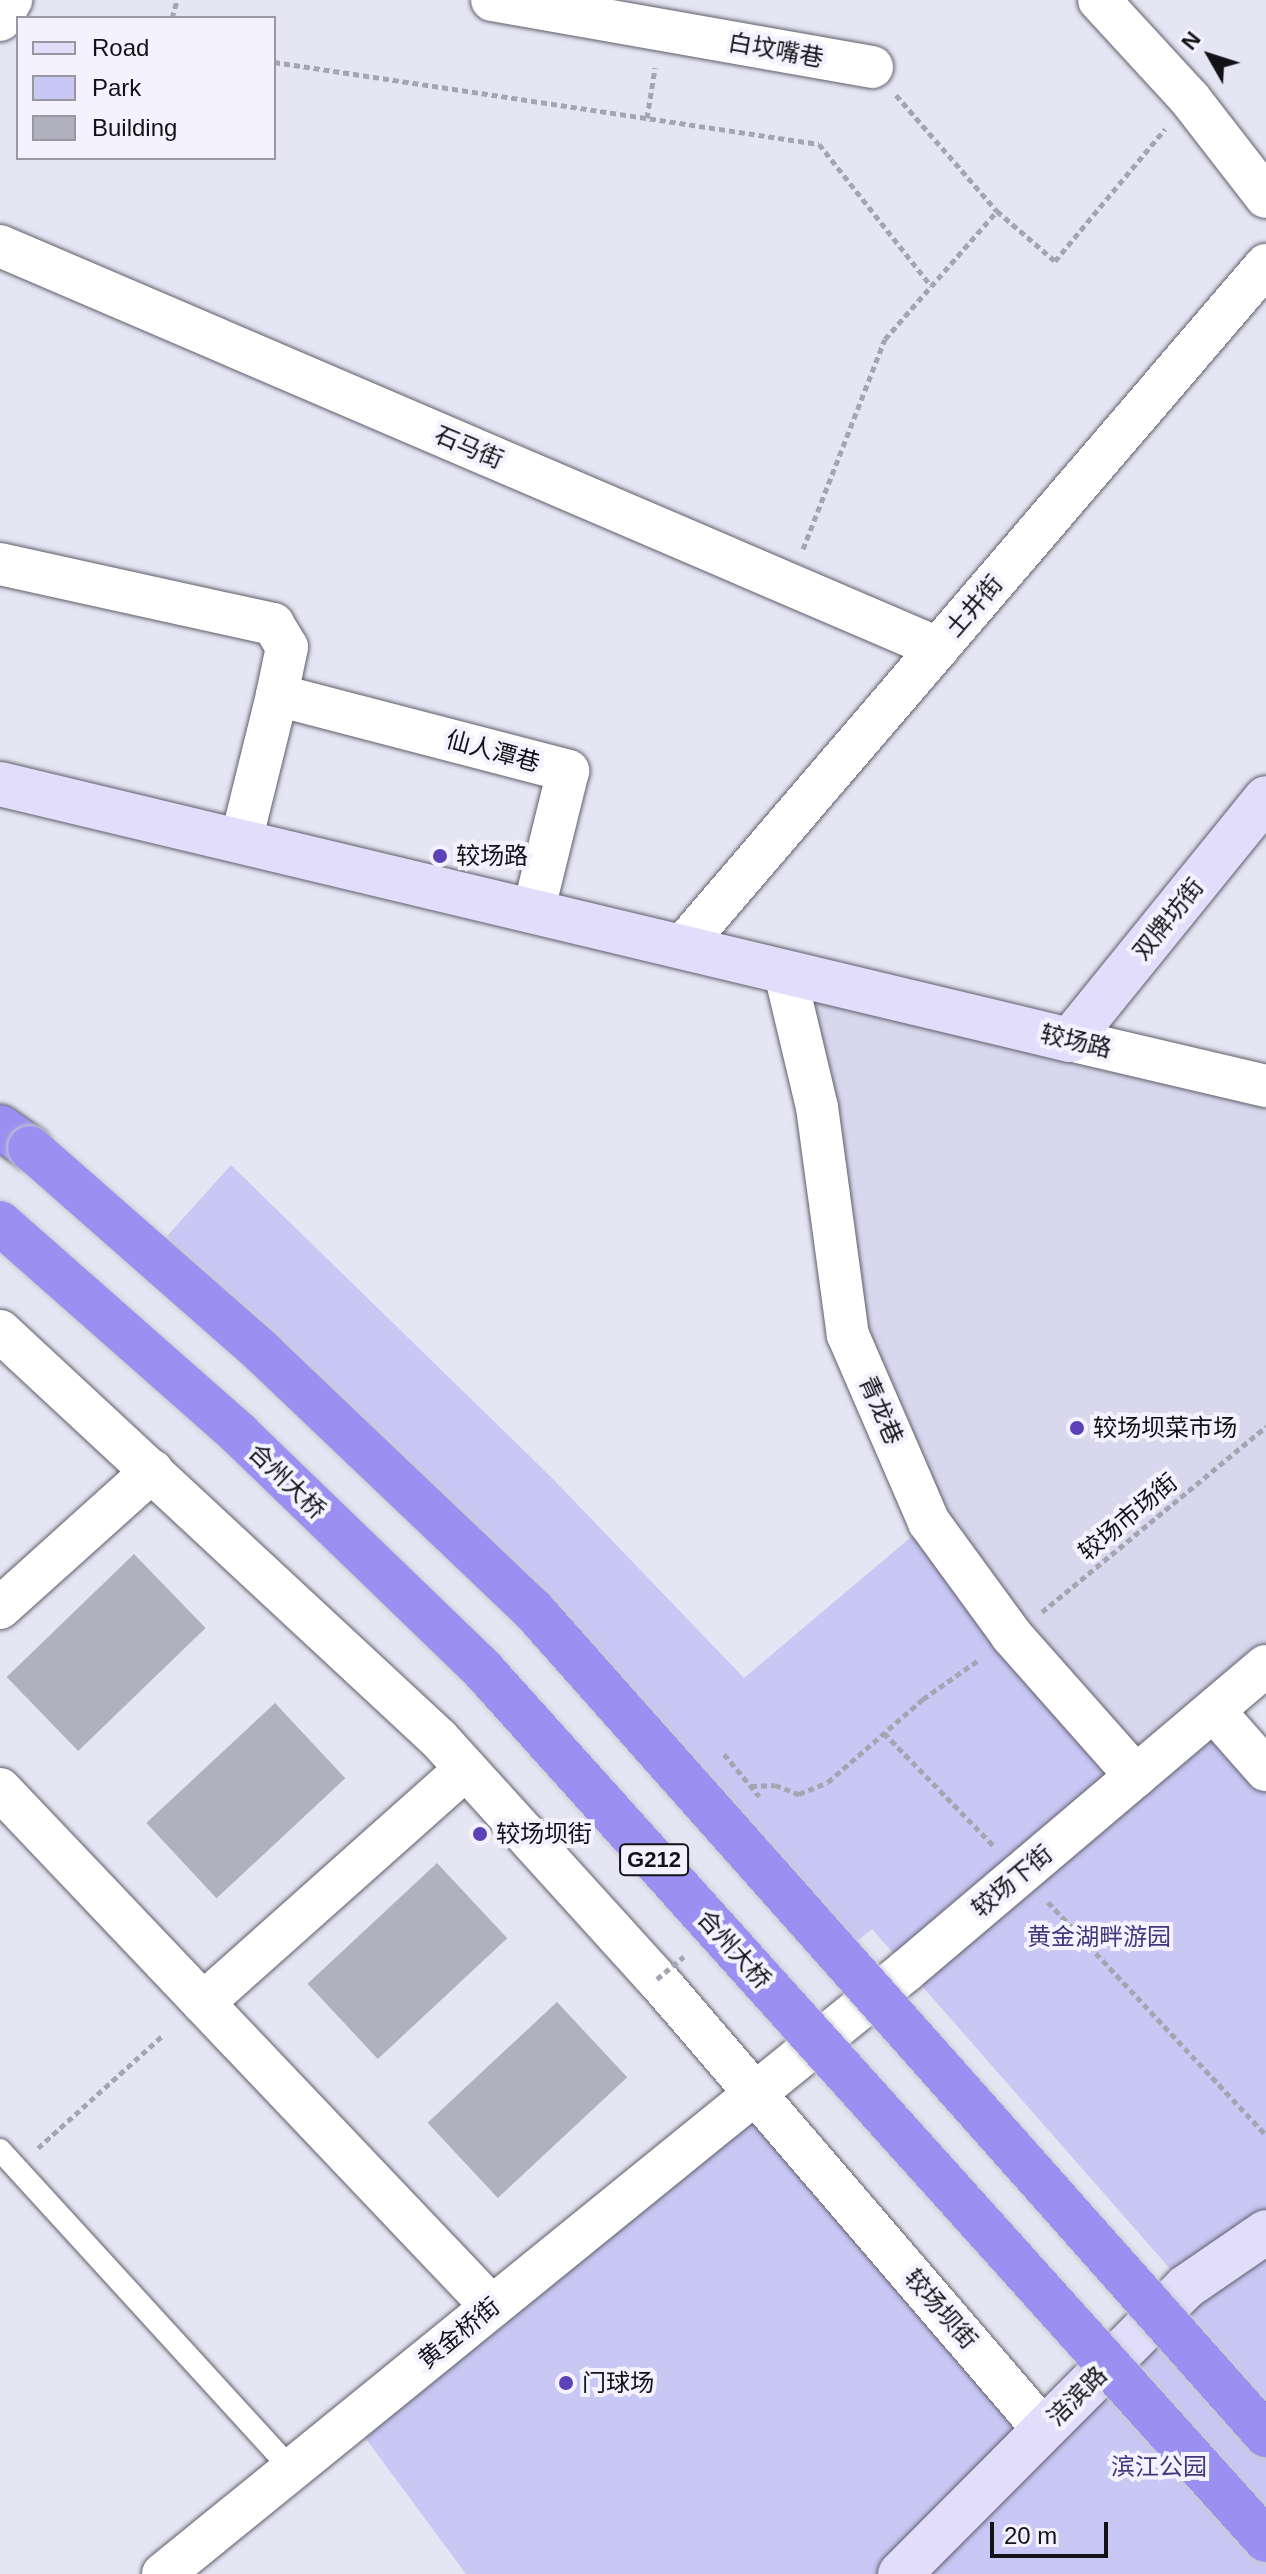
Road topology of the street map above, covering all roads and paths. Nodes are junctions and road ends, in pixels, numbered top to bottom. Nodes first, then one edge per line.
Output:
1 (11, 0) edge
2 (492, 0) edge
3 (1099, 0) edge
4 (0, 20) edge
5 (661, 30) junction
6 (276, 62) edge
7 (872, 67) joint
8 (1190, 99) junction
9 (647, 118) junction
10 (1266, 197) edge
11 (997, 211) junction
12 (0, 246) edge
13 (1266, 265) edge
14 (931, 286) junction
15 (0, 564) edge
16 (789, 585) junction
17 (938, 648) junction
18 (277, 695) junction
19 (0, 784) edge
20 (1266, 798) edge
21 (241, 841) junction
22 (533, 912) junction
23 (682, 947) junction
24 (785, 973) junction
25 (1070, 1040) junction
26 (1266, 1086) edge
27 (10, 1132) edge
28 (0, 1223) edge
29 (0, 1331) edge
30 (1266, 1427) edge
31 (152, 1471) junction
32 (0, 1608) edge
33 (1012, 1636) junction
34 (1266, 1666) edge
35 (1214, 1711) junction
36 (884, 1733) junction
37 (466, 1769) junction
38 (1266, 1770) edge
39 (1136, 1776) junction
40 (751, 1786) dead end
41 (0, 1789) edge
42 (1021, 1873) junction
43 (203, 2003) junction
44 (162, 2036) dead end
45 (755, 2093) junction
46 (1266, 2135) edge
47 (0, 2150) edge
48 (17, 2168) junction
49 (1266, 2232) edge
50 (492, 2307) junction
51 (1044, 2430) junction
52 (1266, 2435) edge
53 (291, 2469) junction
54 (1266, 2540) edge
55 (163, 2574) edge
56 (900, 2574) edge

1 - 4 street
2 - 5 street, 白坟嘴巷
3 - 8 street
5 - 7 street, 白坟嘴巷
5 - 9 path
6 - 9 path
7 - 11 path
8 - 10 street
8 - 11 path
9 - 14 path
11 - 14 path
12 - 16 street, 石马街
13 - 17 street, 土井街
14 - 16 path
15 - 18 street
16 - 17 street, 石马街
17 - 23 street, 土井街
18 - 21 street
18 - 22 street, 仙人潭巷
19 - 21 street, 较场路
20 - 25 street, 双牌坊街
21 - 22 street, 较场路
22 - 23 street, 较场路
23 - 24 street, 较场路
24 - 25 street, 较场路
24 - 33 street, 青龙巷
25 - 26 street, 较场路
27 - 52 highway, G212, bridge
28 - 54 highway, 合州大桥 / G212, bridge
29 - 31 street, 较场坝街
30 - 33 path, 较场市场街
31 - 32 street
31 - 37 street, 较场坝街
33 - 36 path, 较场市场街
33 - 39 street, 青龙巷
34 - 35 street, 较场下街
35 - 38 street
35 - 39 street, 较场下街
36 - 40 path, 较场市场街
36 - 42 path
37 - 43 street
37 - 45 street, 较场坝街
39 - 42 street, 较场下街
41 - 43 street
42 - 45 street, 较场下街
42 - 46 path
43 - 50 street
44 - 48 path
45 - 50 street, 黄金桥街
45 - 51 street, 较场坝街
47 - 48 lane
48 - 53 lane
49 - 51 street, 涪滨路
50 - 53 street, 黄金桥街
51 - 56 street, 涪滨路
53 - 55 street, 黄金桥街

